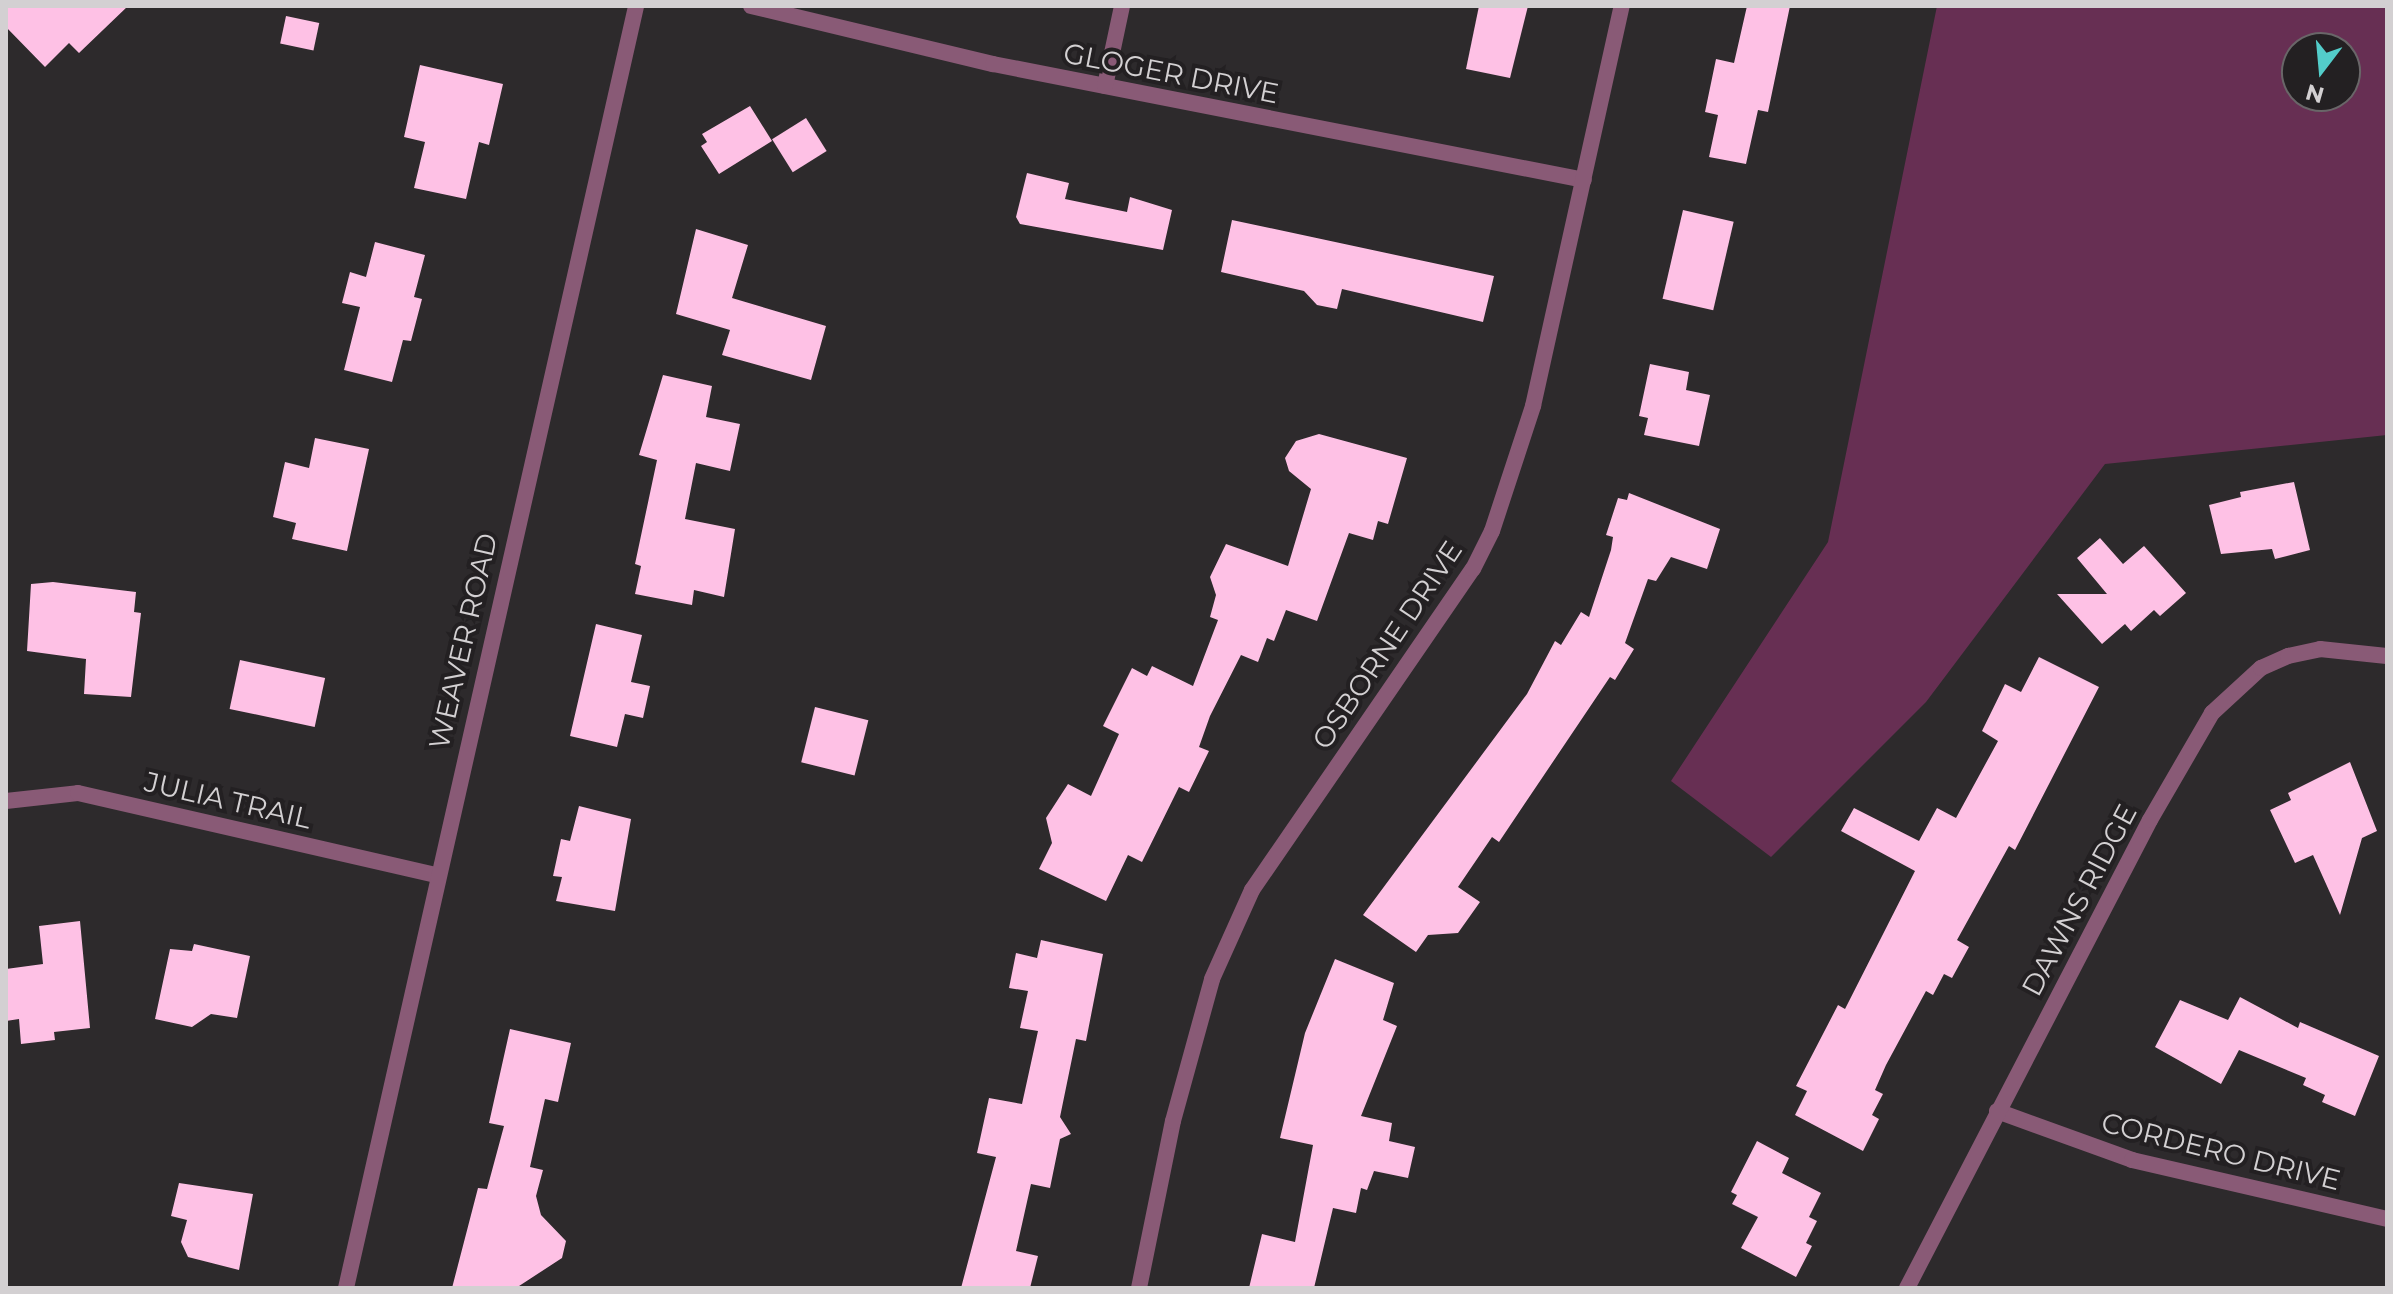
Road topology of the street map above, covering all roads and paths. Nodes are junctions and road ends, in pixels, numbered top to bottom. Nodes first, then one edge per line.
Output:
1 (636, 6) edge
2 (751, 6) edge
3 (1122, 6) edge
4 (1622, 6) edge
5 (1105, 86) junction
6 (1584, 180) junction
7 (2387, 656) edge
8 (6, 801) edge
9 (436, 875) junction
10 (1997, 1111) junction
11 (2387, 1219) edge
12 (346, 1288) edge
13 (1139, 1288) edge
14 (1907, 1288) edge

1 - 9 street, WEAVER ROAD
2 - 5 street, GLOGER DRIVE
3 - 5 street
4 - 6 street, OSBORNE DRIVE
5 - 6 street, GLOGER DRIVE
6 - 13 street, OSBORNE DRIVE
7 - 10 street, DAWNS RIDGE
8 - 9 street, JULIA TRAIL
9 - 12 street, WEAVER ROAD
10 - 11 street, CORDERO DRIVE
10 - 14 street, DAWNS RIDGE

